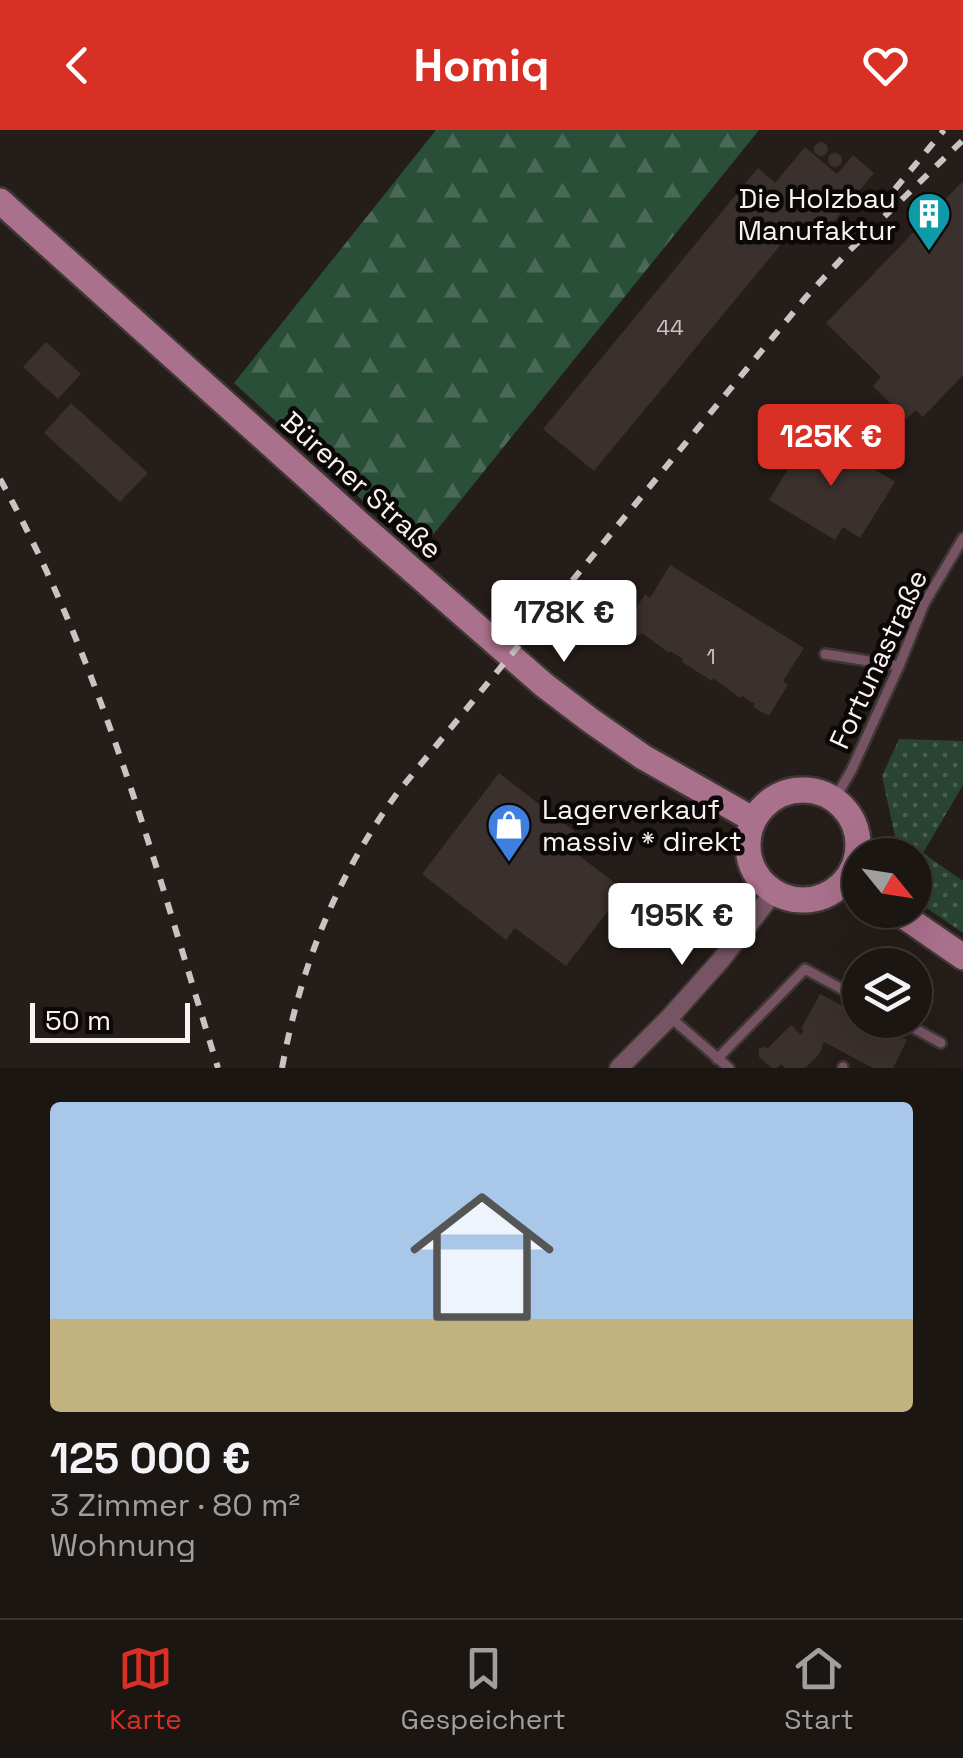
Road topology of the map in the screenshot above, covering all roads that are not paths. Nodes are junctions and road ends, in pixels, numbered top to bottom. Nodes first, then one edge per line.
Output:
1 (0, 201) edge
2 (963, 538) edge
3 (825, 654) dead end
4 (900, 666) junction
5 (834, 800) junction
6 (754, 820) junction
7 (857, 838) edge
8 (842, 887) edge
9 (774, 892) junction
10 (922, 928) edge
11 (963, 956) edge
12 (842, 989) edge
13 (670, 1017) junction
14 (932, 1038) edge
15 (941, 1043) dead end
16 (717, 1059) junction
17 (620, 1068) edge
18 (729, 1068) edge

1 - 6 main road, Bürener Straße
2 - 4 lane, Fortunastraße
3 - 4 lane
4 - 5 lane, Fortunastraße
5 - 6 main road
5 - 7 main road
6 - 9 main road
8 - 9 main road
9 - 13 street
10 - 11 main road
12 - 16 lane
13 - 16 lane
13 - 17 street
14 - 15 lane
16 - 18 lane

